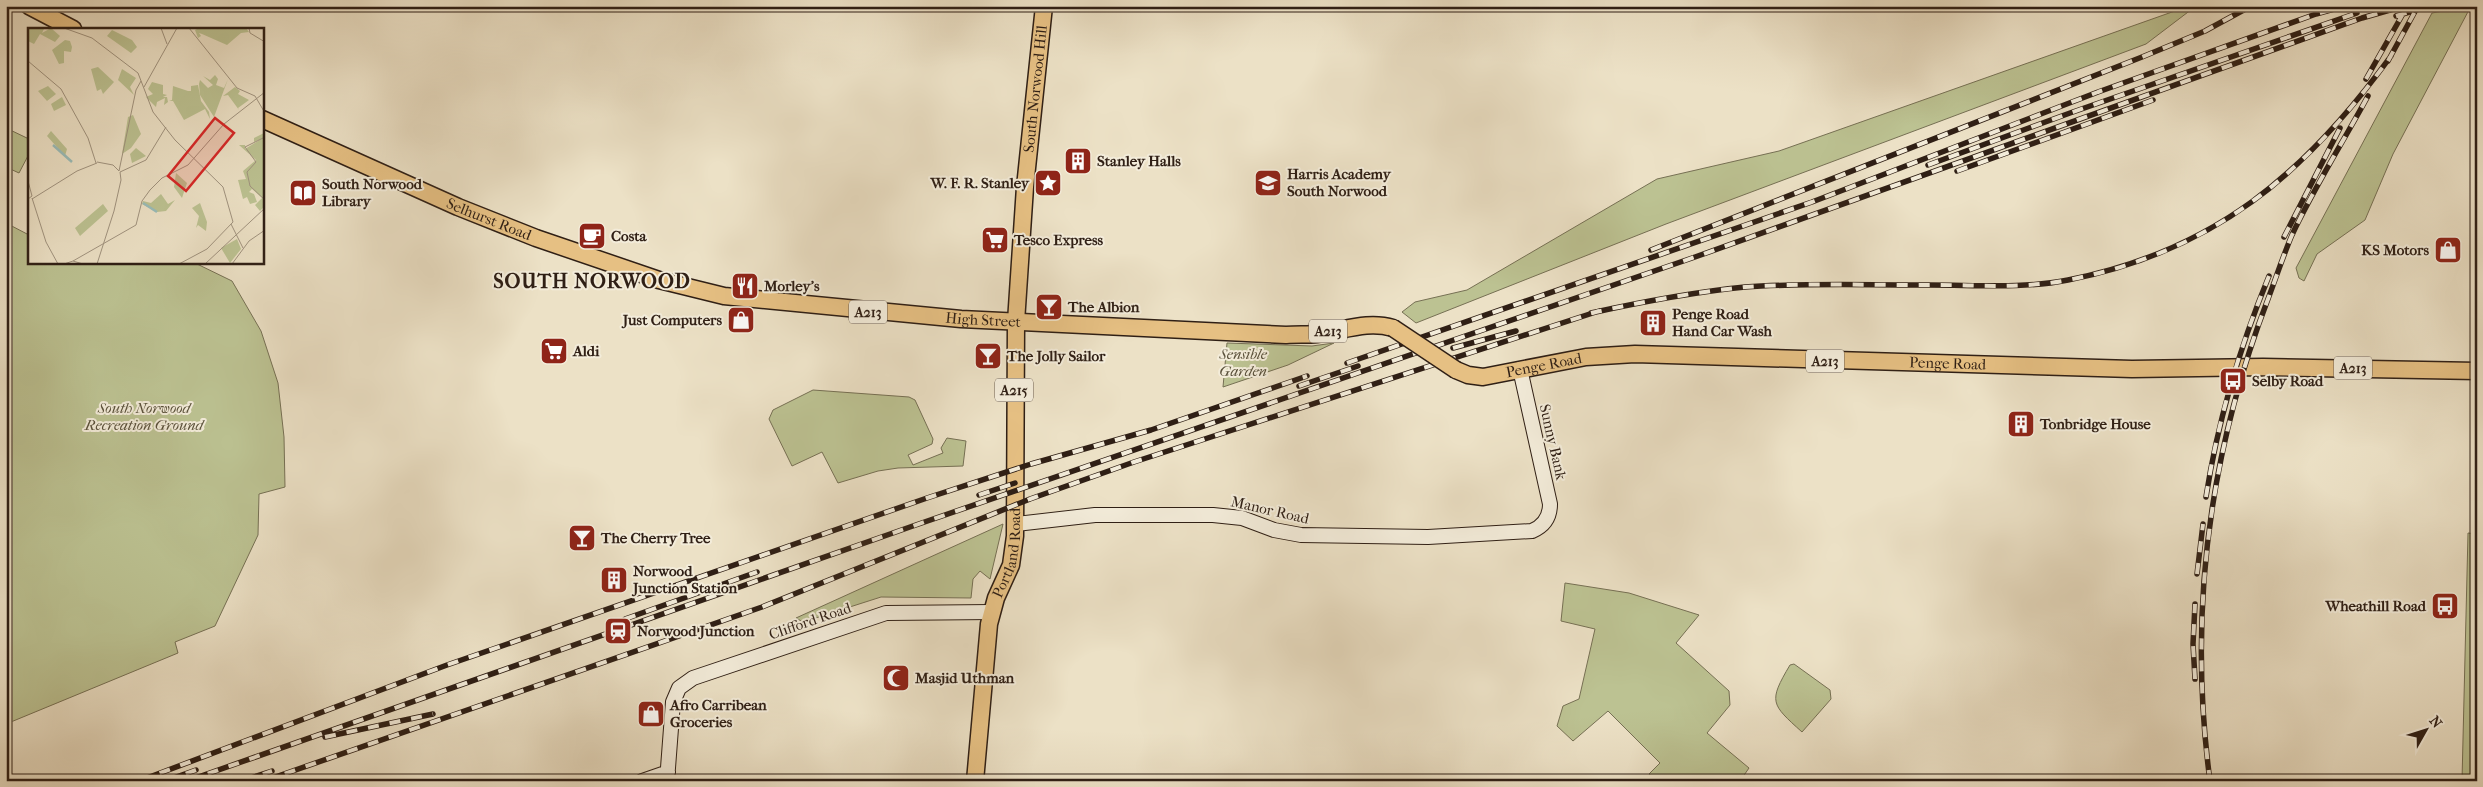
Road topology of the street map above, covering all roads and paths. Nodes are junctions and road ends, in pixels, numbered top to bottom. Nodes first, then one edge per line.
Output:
1 (29, 6) edge
2 (1044, 6) edge
3 (71, 28) edge
4 (264, 119) edge
5 (608, 264) joint
6 (1016, 322) junction
7 (1520, 369) junction
8 (1456, 370) joint
9 (2477, 371) edge
10 (1544, 522) joint
11 (1016, 524) junction
12 (992, 612) junction
13 (667, 776) edge
14 (642, 781) edge
15 (975, 781) edge

1 - 3 main road
2 - 6 main road, South Norwood Hill / A215
4 - 5 main road, Selhurst Road / A213
5 - 6 main road, High Street / A213
6 - 8 main road, High Street / A213, bridge
6 - 11 main road, Portland Road / A215
7 - 8 main road, Penge Road / A213
7 - 9 main road, Penge Road / A213
7 - 10 street, Sunny Bank
10 - 11 street, Manor Road
11 - 12 main road, Portland Road / A215
12 - 13 street, Clifford Road
12 - 15 main road, Portland Road / A215
13 - 14 street

